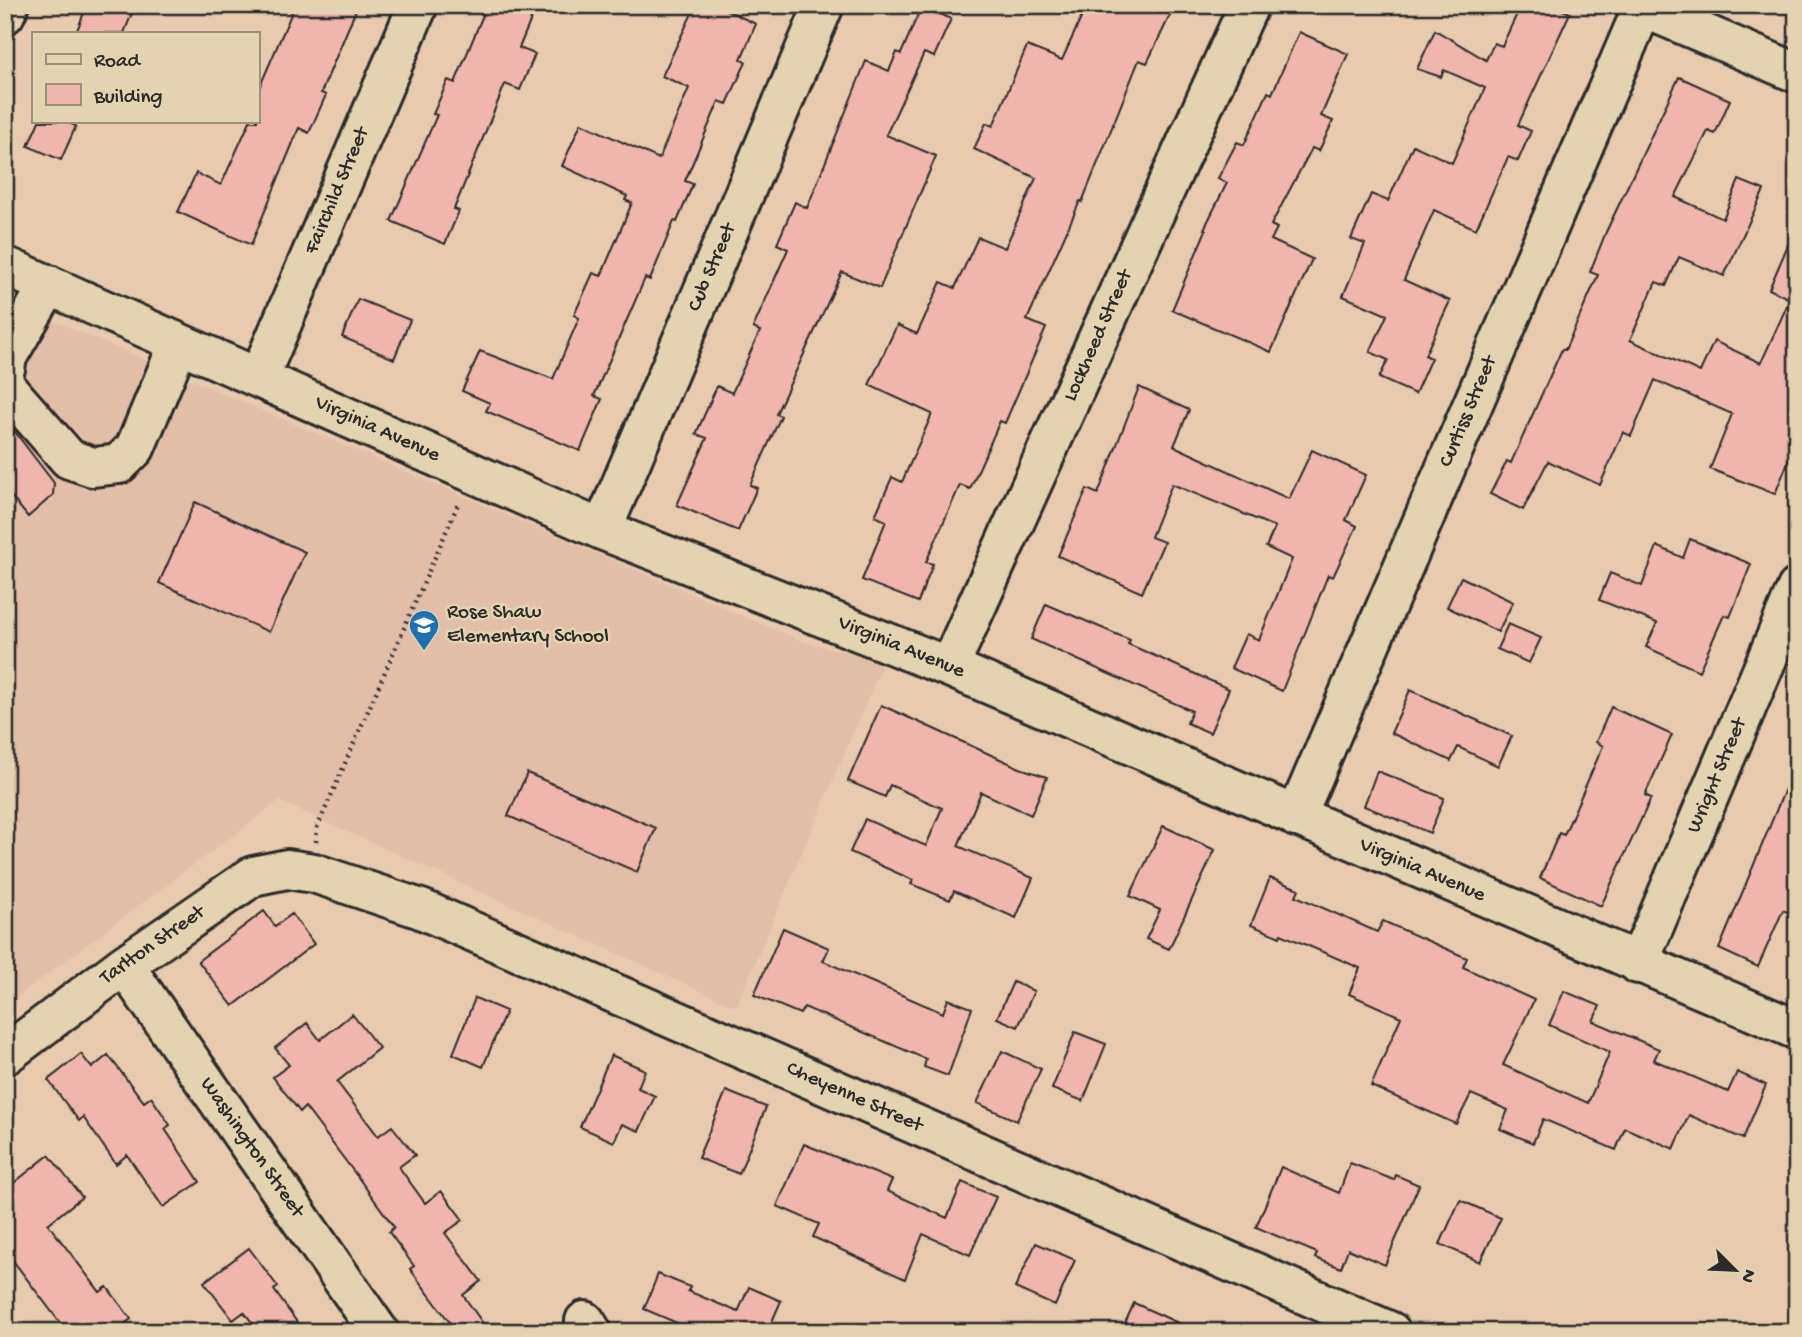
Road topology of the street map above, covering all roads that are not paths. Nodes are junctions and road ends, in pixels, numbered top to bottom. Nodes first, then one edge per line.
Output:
1 (9, 5) edge
2 (418, 5) edge
3 (824, 5) edge
4 (1249, 5) edge
5 (1640, 6) edge
6 (5, 14) edge
7 (1797, 74) edge
8 (5, 265) edge
9 (49, 285) junction
10 (179, 342) junction
11 (5, 369) edge
12 (258, 377) junction
13 (5, 386) edge
14 (602, 530) junction
15 (1797, 588) edge
16 (949, 667) junction
17 (1296, 817) junction
18 (314, 873) joint
19 (1638, 964) junction
20 (124, 965) junction
21 (1797, 1030) edge
22 (5, 1055) edge
23 (379, 1332) edge
24 (1391, 1332) edge

1 - 6 street
2 - 12 street, Fairchild Street
3 - 14 street, Cub Street
4 - 16 street, Lockheed Street
5 - 7 street
5 - 17 street, Curtiss Street
8 - 9 street, Virginia Avenue
9 - 10 street, Virginia Avenue
9 - 11 street
10 - 12 street, Virginia Avenue
10 - 13 street
12 - 14 street, Virginia Avenue
14 - 16 street, Virginia Avenue
15 - 19 street, Wright Street
16 - 17 street, Virginia Avenue
17 - 19 street, Virginia Avenue
18 - 20 street, Tarlton Street
18 - 24 street, Cheyenne Street
19 - 21 street, Virginia Avenue
20 - 22 street, Tarlton Street
20 - 23 street, Washington Street

